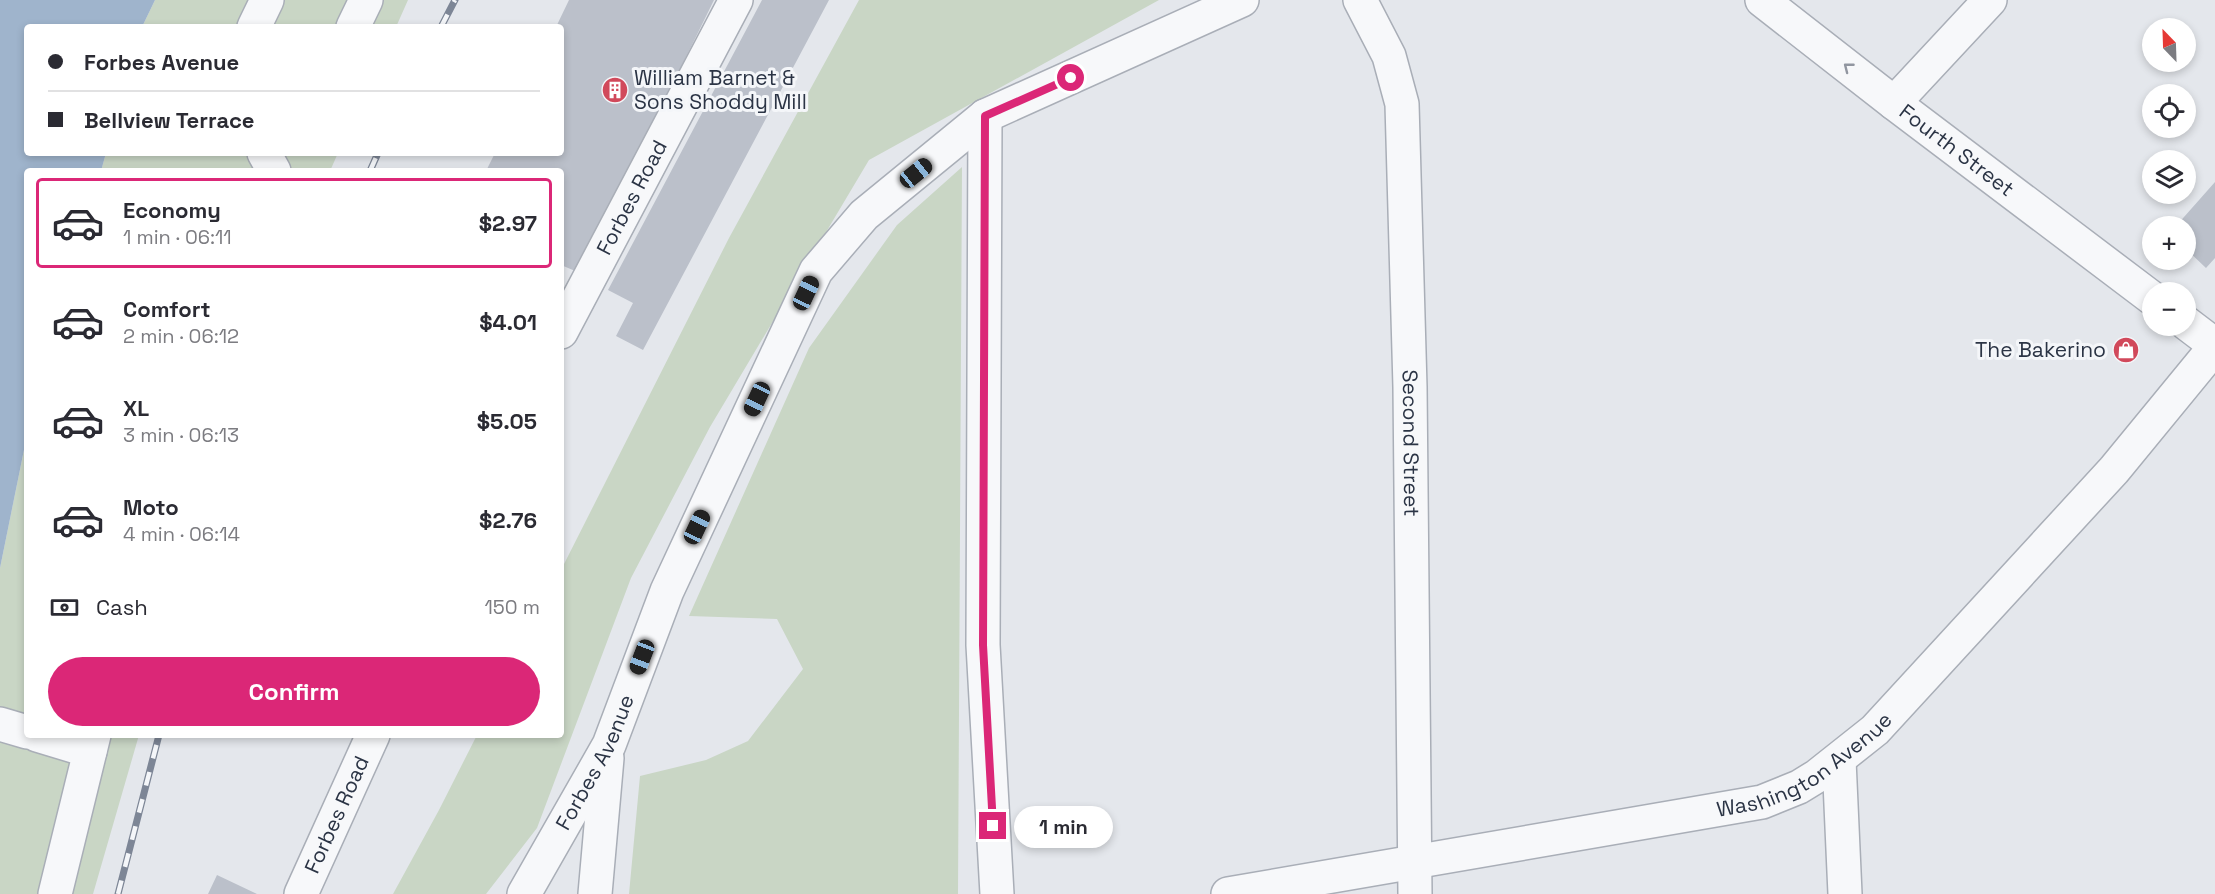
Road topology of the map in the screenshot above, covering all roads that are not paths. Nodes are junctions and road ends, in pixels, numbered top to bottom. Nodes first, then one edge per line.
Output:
1 (267, 0) edge
2 (366, 0) edge
3 (736, 0) edge
4 (1242, 0) edge
5 (1360, 0) edge
6 (1762, 0) edge
7 (1990, 0) edge
8 (255, 24) edge
9 (354, 24) edge
10 (1894, 103) junction
11 (985, 116) junction
12 (2142, 290) edge
13 (564, 326) edge
14 (2196, 331) edge
15 (2215, 346) edge
16 (0, 724) edge
17 (24, 731) edge
18 (58, 738) edge
19 (372, 738) edge
20 (92, 743) edge
21 (609, 744) junction
22 (1839, 760) junction
23 (1414, 878) edge
24 (55, 894) edge
25 (301, 894) edge
26 (524, 894) edge
27 (594, 894) edge
28 (997, 894) edge
29 (1228, 894) edge
30 (1845, 894) edge

1 - 8 street
2 - 9 street
3 - 13 street, Forbes Road
4 - 11 street, Forbes Avenue
5 - 23 street, Second Street
10 -> 6 street, Fourth Street
7 - 10 street
10 - 12 street, Fourth Street
11 - 21 street, Forbes Avenue
11 - 28 street
14 - 15 street
15 - 22 street, Washington Avenue
16 - 17 street
18 - 20 street
19 - 25 street, Forbes Road
20 - 24 street
21 - 26 street, Forbes Avenue
21 - 27 street
22 - 23 street, Washington Avenue
22 - 30 street
23 - 29 street, Washington Avenue

